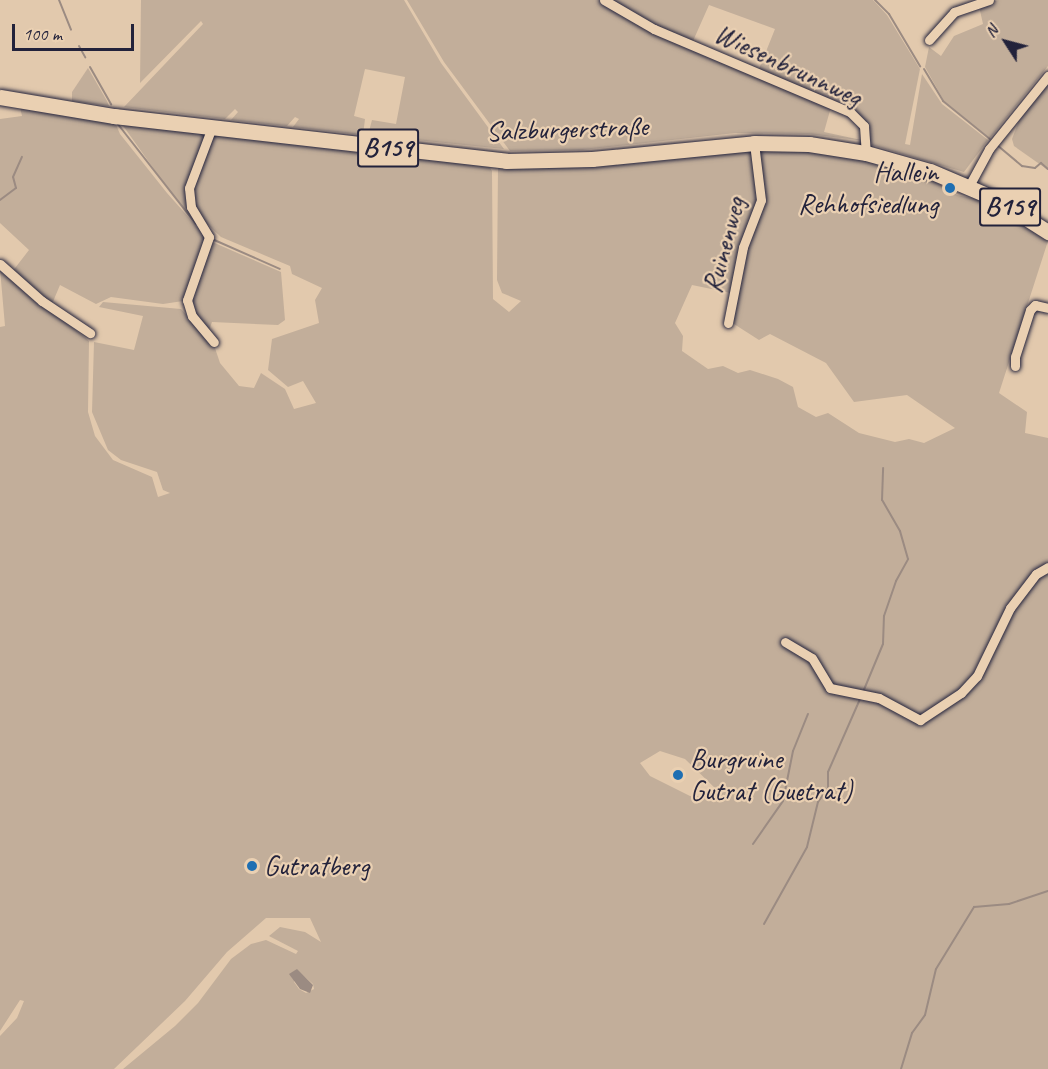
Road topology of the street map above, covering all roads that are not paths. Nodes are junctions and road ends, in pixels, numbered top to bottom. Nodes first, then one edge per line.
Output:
1 (604, 0) edge
2 (989, 0) edge
3 (929, 40) dead end
4 (1048, 76) edge
5 (0, 97) edge
6 (212, 128) junction
7 (754, 143) junction
8 (866, 153) junction
9 (969, 186) junction
10 (1048, 232) edge
11 (0, 264) edge
12 (1048, 308) edge
13 (728, 323) dead end
14 (90, 333) dead end
15 (214, 342) dead end
16 (1015, 366) dead end
17 (1048, 567) edge
18 (785, 642) dead end

1 - 8 street, Wiesenbrunnweg
2 - 3 street
4 - 9 street
5 - 6 main road, Salzburgerstraße / B159
6 - 7 main road, Salzburgerstraße / B159
6 - 15 street
7 - 8 main road, Salzburgerstraße / B159
7 - 13 street, Ruinenweg
8 - 9 main road, Salzburgerstraße / B159
9 - 10 main road, Salzburgerstraße / B159
11 - 14 street
12 - 16 street
17 - 18 street

